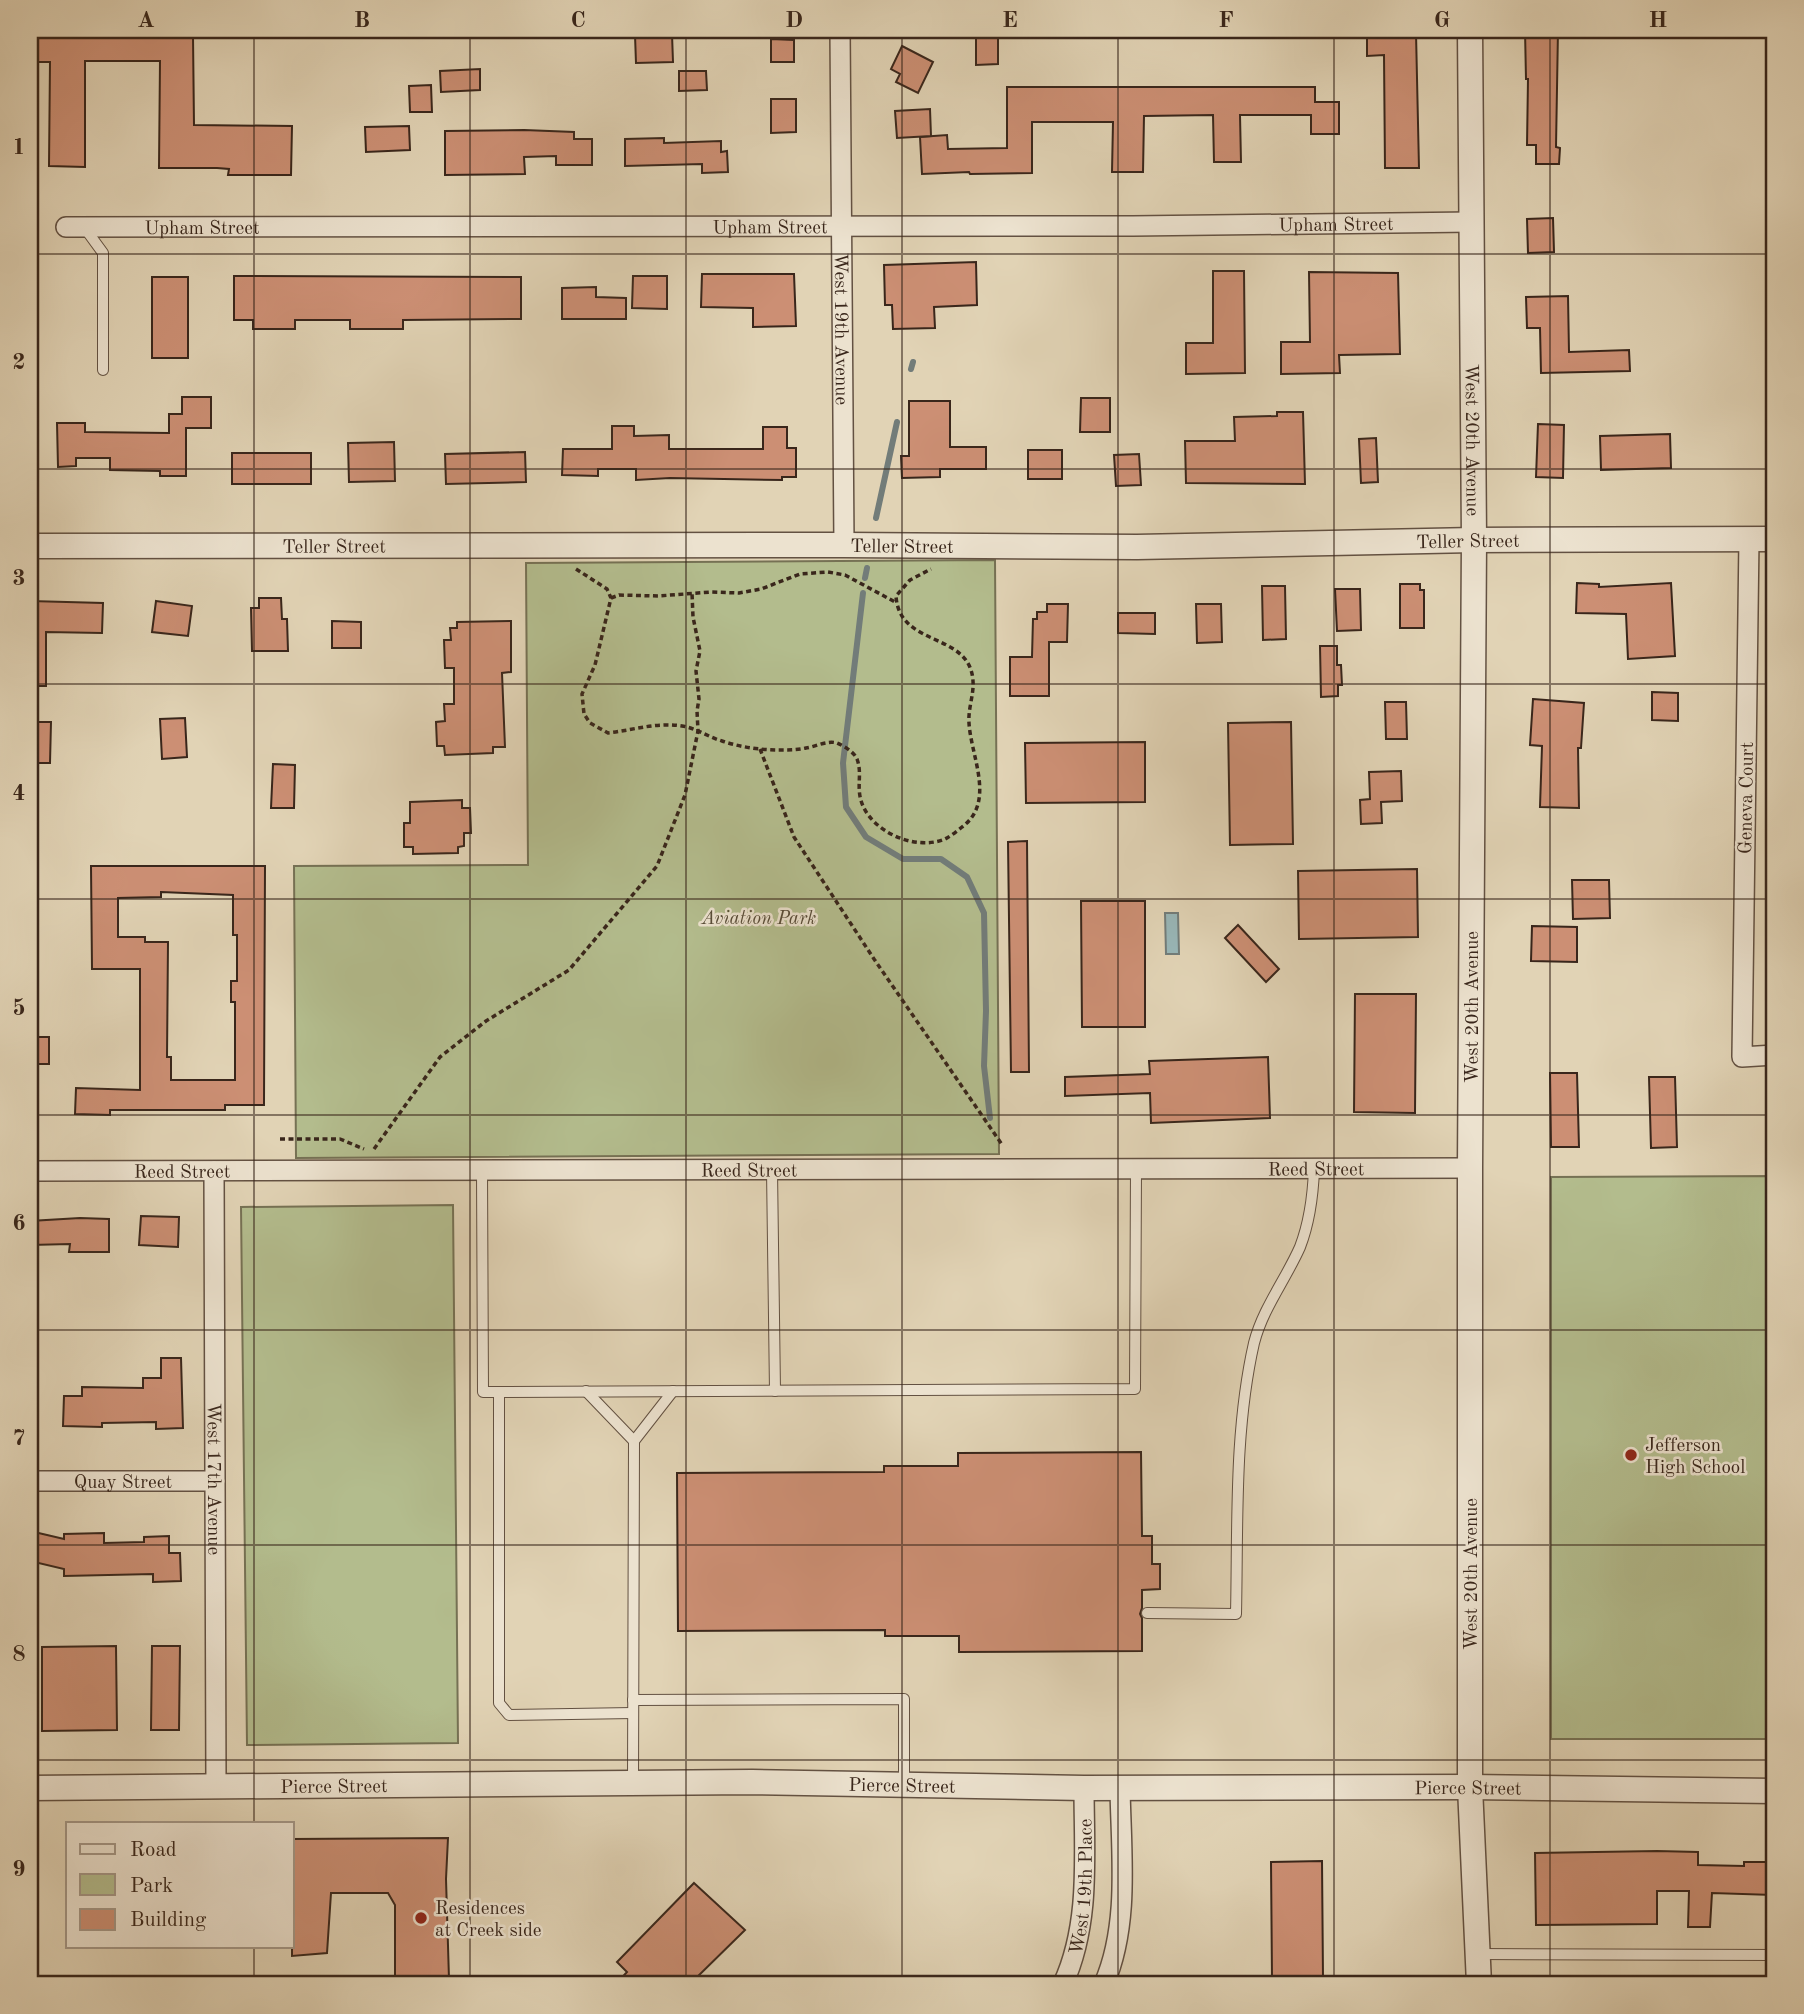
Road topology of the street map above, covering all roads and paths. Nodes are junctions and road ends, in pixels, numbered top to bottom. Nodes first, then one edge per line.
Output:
1 (840, 30) edge
2 (1470, 30) edge
3 (1472, 222) junction
4 (842, 225) junction
5 (75, 227) joint
6 (103, 370) dead end
7 (1749, 539) junction
8 (1774, 539) edge
9 (1474, 540) junction
10 (844, 545) junction
11 (30, 546) edge
12 (569, 566) dead end
13 (932, 568) dead end
14 (692, 593) junction
15 (611, 598) junction
16 (897, 603) junction
17 (698, 731) junction
18 (759, 749) junction
19 (1774, 1055) edge
20 (281, 1139) dead end
21 (1003, 1146) dead end
22 (1314, 1168) junction
23 (1470, 1168) junction
24 (1136, 1169) junction
25 (772, 1170) junction
26 (30, 1171) edge
27 (214, 1171) junction
28 (482, 1171) junction
29 (586, 1391) junction
30 (673, 1391) junction
31 (775, 1391) junction
32 (499, 1392) junction
33 (634, 1441) junction
34 (30, 1481) edge
35 (215, 1481) junction
36 (1147, 1613) dead end
37 (633, 1700) junction
38 (633, 1713) junction
39 (633, 1783) junction
40 (904, 1784) junction
41 (216, 1785) junction
42 (1471, 1787) junction
43 (30, 1788) edge
44 (1084, 1788) junction
45 (1121, 1788) junction
46 (1774, 1791) edge
47 (1478, 1954) junction
48 (1774, 1955) edge
49 (1063, 1984) edge
50 (1104, 1984) edge
51 (1479, 1984) edge

1 - 4 street, West 19th Avenue
2 - 3 street, West 20th Avenue
3 - 4 street, Upham Street
3 - 9 street, West 20th Avenue
4 - 5 street, Upham Street
4 - 10 street, West 19th Avenue
5 - 6 lane
7 - 8 street, Teller Street
7 - 9 street, Teller Street
7 - 19 street, Geneva Court
9 - 10 street, Teller Street
9 - 23 street, West 20th Avenue
10 - 11 street, Teller Street
12 - 15 path
13 - 16 path
14 - 15 path
14 - 16 path
14 - 17 path
15 - 17 path
16 - 18 path
17 - 18 path
17 - 20 path
18 - 21 path
22 - 23 street, Reed Street
22 - 24 street, Reed Street
22 - 36 lane
23 - 42 street, West 20th Avenue
24 - 25 street, Reed Street
24 - 31 lane
25 - 28 street, Reed Street
25 - 31 lane
26 - 27 street, Reed Street
27 - 28 street, Reed Street
27 - 35 street, West 17th Avenue
28 - 32 lane
29 - 30 lane
29 - 32 lane
29 - 33 lane
30 - 31 lane
30 - 33 lane
32 - 38 lane
33 - 37 lane
34 - 35 street, Quay Street
35 - 41 street, West 17th Avenue
37 - 38 lane
37 - 40 lane
38 - 39 lane
39 - 40 street, Pierce Street
39 - 41 street, Pierce Street
40 - 44 street, Pierce Street
41 - 43 street, Pierce Street
42 - 45 street, Pierce Street
42 - 46 street, Pierce Street
42 - 47 street, West 20th Avenue
44 - 45 street, Pierce Street
44 - 49 street, West 19th Place
45 - 50 street, West 19th Place
47 - 48 lane
47 - 51 street, West 20th Avenue

